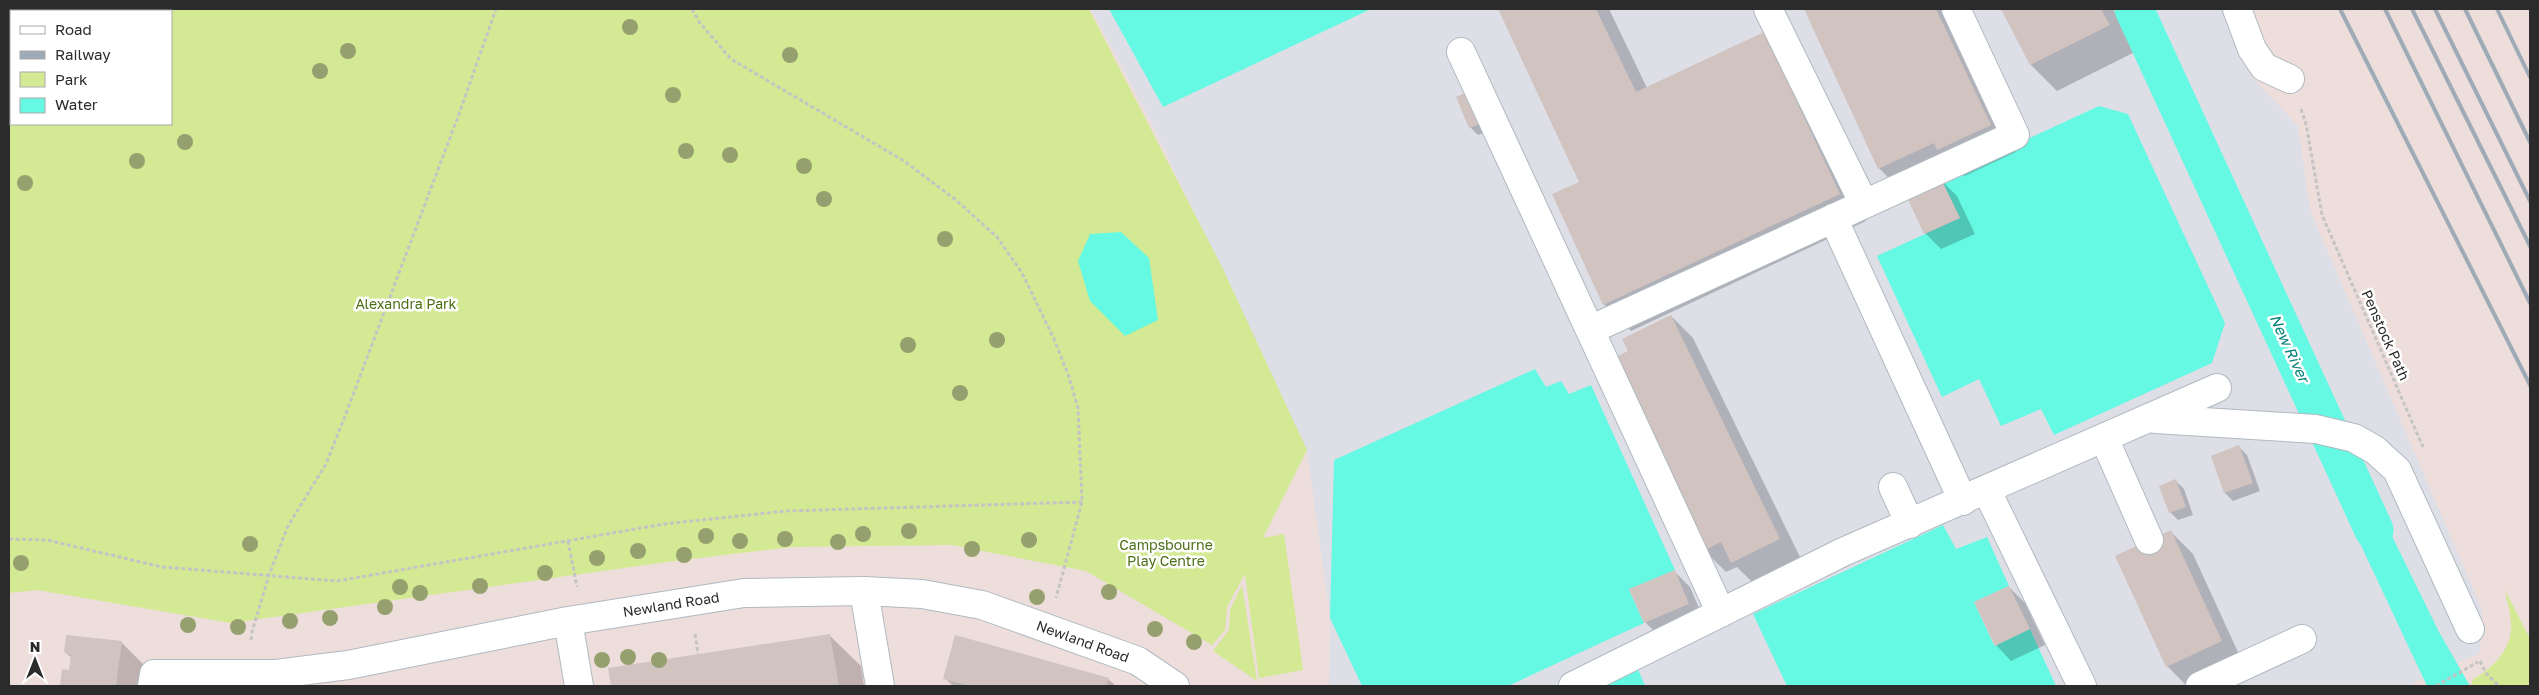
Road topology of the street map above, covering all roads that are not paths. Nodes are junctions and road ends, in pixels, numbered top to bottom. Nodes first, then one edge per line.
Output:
1 (1768, 9) edge
2 (1956, 9) edge
3 (2237, 9) edge
4 (1460, 52) dead end
5 (2290, 80) road end
6 (1864, 204) junction
7 (1833, 218) junction
8 (1590, 330) junction
9 (2217, 388) dead end
10 (2151, 419) junction
11 (2104, 438) junction
12 (1893, 487) dead end
13 (1975, 496) junction
14 (1910, 524) junction
15 (2149, 540) dead end
16 (864, 591) junction
17 (1721, 613) junction
18 (576, 620) junction
19 (2470, 629) dead end
20 (2302, 639) dead end
21 (153, 680) edge
22 (579, 686) edge
23 (880, 686) edge
24 (1175, 686) edge
25 (1573, 686) edge
26 (2082, 686) edge
27 (2200, 686) edge

1 - 6 street
2 - 6 street
3 - 5 street
4 - 8 street
6 - 7 street
7 - 8 street
7 - 13 street
8 - 17 street
9 - 10 street
10 - 11 street
10 - 19 street
11 - 13 street
11 - 15 street
12 - 14 street
13 - 14 street
13 - 26 street
14 - 17 street
16 - 18 street, Newland Road
16 - 23 street
16 - 24 street, Newland Road
17 - 25 street
18 - 21 street, Newland Road
18 - 22 street
20 - 27 street

